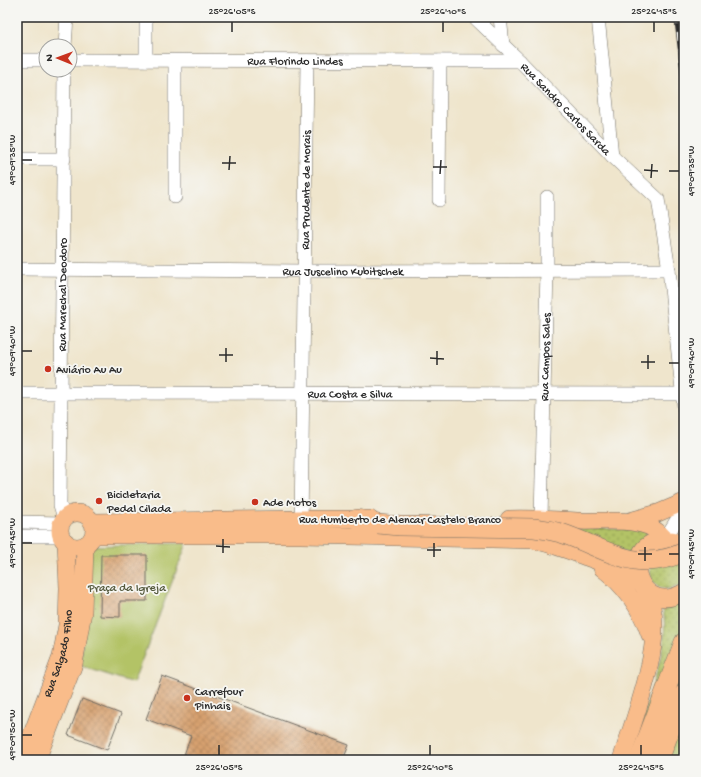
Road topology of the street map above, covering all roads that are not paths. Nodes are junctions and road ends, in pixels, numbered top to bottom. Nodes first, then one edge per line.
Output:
1 (68, 17) edge
2 (146, 17) edge
3 (474, 17) edge
4 (500, 17) edge
5 (598, 17) edge
6 (67, 38) edge
7 (503, 45) junction
8 (17, 60) edge
9 (38, 60) edge
10 (78, 60) edge
11 (146, 60) junction
12 (175, 60) junction
13 (307, 61) junction
14 (440, 61) junction
15 (520, 61) junction
16 (64, 78) edge
17 (612, 156) junction
18 (17, 159) edge
19 (64, 159) junction
20 (174, 197) dead end
21 (547, 197) dead end
22 (439, 200) dead end
23 (17, 269) edge
24 (62, 269) junction
25 (547, 270) junction
26 (669, 270) junction
27 (305, 271) junction
28 (17, 392) edge
29 (61, 393) junction
30 (303, 393) junction
31 (544, 394) junction
32 (683, 394) junction
33 (684, 408) edge
34 (684, 502) edge
35 (684, 508) edge
36 (541, 518) junction
37 (357, 519) junction
38 (17, 522) edge
39 (623, 522) junction
40 (301, 527) junction
41 (63, 530) junction
42 (90, 534) junction
43 (17, 536) edge
44 (665, 539) junction
45 (684, 544) edge
46 (684, 552) edge
47 (588, 557) junction
48 (643, 587) junction
49 (684, 592) edge
50 (684, 642) edge
51 (71, 644) junction
52 (653, 647) junction
53 (684, 694) edge
54 (44, 722) junction
55 (22, 760) edge
56 (37, 760) edge
57 (621, 760) edge
58 (639, 760) edge
59 (659, 760) edge

1 - 6 street
2 - 11 street
3 - 7 street, Rua Sandro Carlos Sarda
4 - 7 street
5 - 17 street
7 - 15 street, Rua Sandro Carlos Sarda
8 - 9 street
10 - 11 street, Rua Florindo Lindes
11 - 12 street, Rua Florindo Lindes
12 - 13 street, Rua Florindo Lindes
12 - 20 street
13 - 14 street, Rua Florindo Lindes
13 - 27 street, Rua Prudente de Morais
14 - 15 street, Rua Florindo Lindes
14 - 22 street
15 - 17 street, Rua Sandro Carlos Sarda
16 - 19 street, Rua Marechal Deodoro
17 - 26 street, Rua Sandro Carlos Sarda
18 - 19 street
19 - 24 street, Rua Marechal Deodoro
21 - 25 street, Rua Campos Sales
23 - 24 street, Rua Juscelino Kubitschek
24 - 27 street, Rua Juscelino Kubitschek
24 - 29 street, Rua Marechal Deodoro
25 - 26 street, Rua Juscelino Kubitschek
25 - 27 street, Rua Juscelino Kubitschek
25 - 31 street, Rua Campos Sales
26 - 32 street
27 - 30 street, Rua Prudente de Morais
28 - 29 street, Rua Costa e Silva
29 - 30 street, Rua Costa e Silva
29 - 41 street, Rua Marechal Deodoro
30 - 31 street, Rua Costa e Silva
30 - 40 street, Rua Prudente de Morais
31 - 32 street, Rua Costa e Silva
31 - 36 street, Rua Campos Sales
32 - 33 street
34 - 39 main road
35 - 44 street
36 - 37 main road, Rua Humberto de Alencar Castelo Branco
36 - 39 main road, Rua Humberto de Alencar Castelo Branco
37 - 40 main road, Rua Humberto de Alencar Castelo Branco
37 - 46 highway, bridge
38 - 41 street
39 - 44 main road, Rua Humberto de Alencar Castelo Branco
40 - 42 main road, Rua Humberto de Alencar Castelo Branco
40 - 47 main road, Rua Humberto de Alencar Castelo Branco
41 - 42 main road, Rua Humberto de Alencar Castelo Branco
41 - 42 main road
41 - 43 street
41 - 51 main road, Rua Salgado Filho
42 - 51 main road, Rua Salgado Filho
44 - 45 main road
44 - 48 main road
47 - 48 main road, Rua Humberto de Alencar Castelo Branco
47 - 52 main road
48 - 49 main road, Rua Humberto de Alencar Castelo Branco
48 - 52 main road
50 - 58 highway
51 - 54 main road, Rua Salgado Filho
52 - 57 main road
53 - 59 highway
54 - 55 main road, Rua Salgado Filho
54 - 56 main road, Rua Salgado Filho

